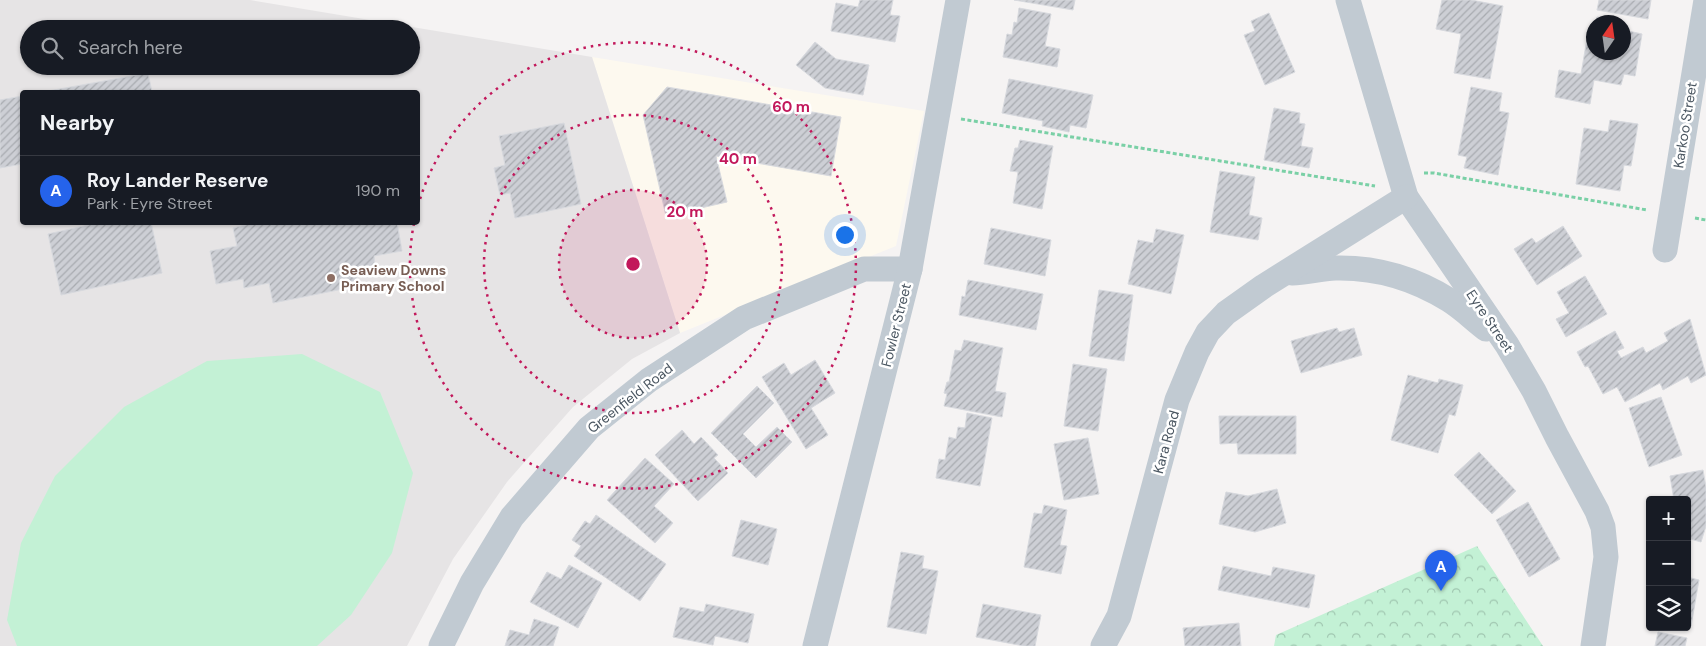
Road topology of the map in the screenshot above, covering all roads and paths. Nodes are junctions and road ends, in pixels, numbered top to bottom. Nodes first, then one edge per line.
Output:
1 (958, 0) edge
2 (1348, 0) edge
3 (1706, 0) edge
4 (938, 116) junction
5 (1403, 187) junction
6 (1671, 214) junction
7 (1706, 220) edge
8 (1665, 250) dead end
9 (910, 269) junction
10 (1285, 274) junction
11 (1507, 346) junction
12 (441, 646) edge
13 (815, 646) edge
14 (1103, 646) edge
15 (1593, 646) edge

1 - 4 street, Fowler Street
2 - 5 street, Eyre Street
3 - 6 street, Karkoo Street
4 - 5 path
4 - 9 street, Fowler Street
5 - 6 path
5 - 10 street, Kara Road
5 - 11 street, Eyre Street
6 - 7 path
6 - 8 street, Karkoo Street
9 - 12 street, Greenfield Road
9 - 13 street, Fowler Street
10 - 11 street, Kara Road
10 - 14 street, Kara Road
11 - 15 street, Eyre Street

